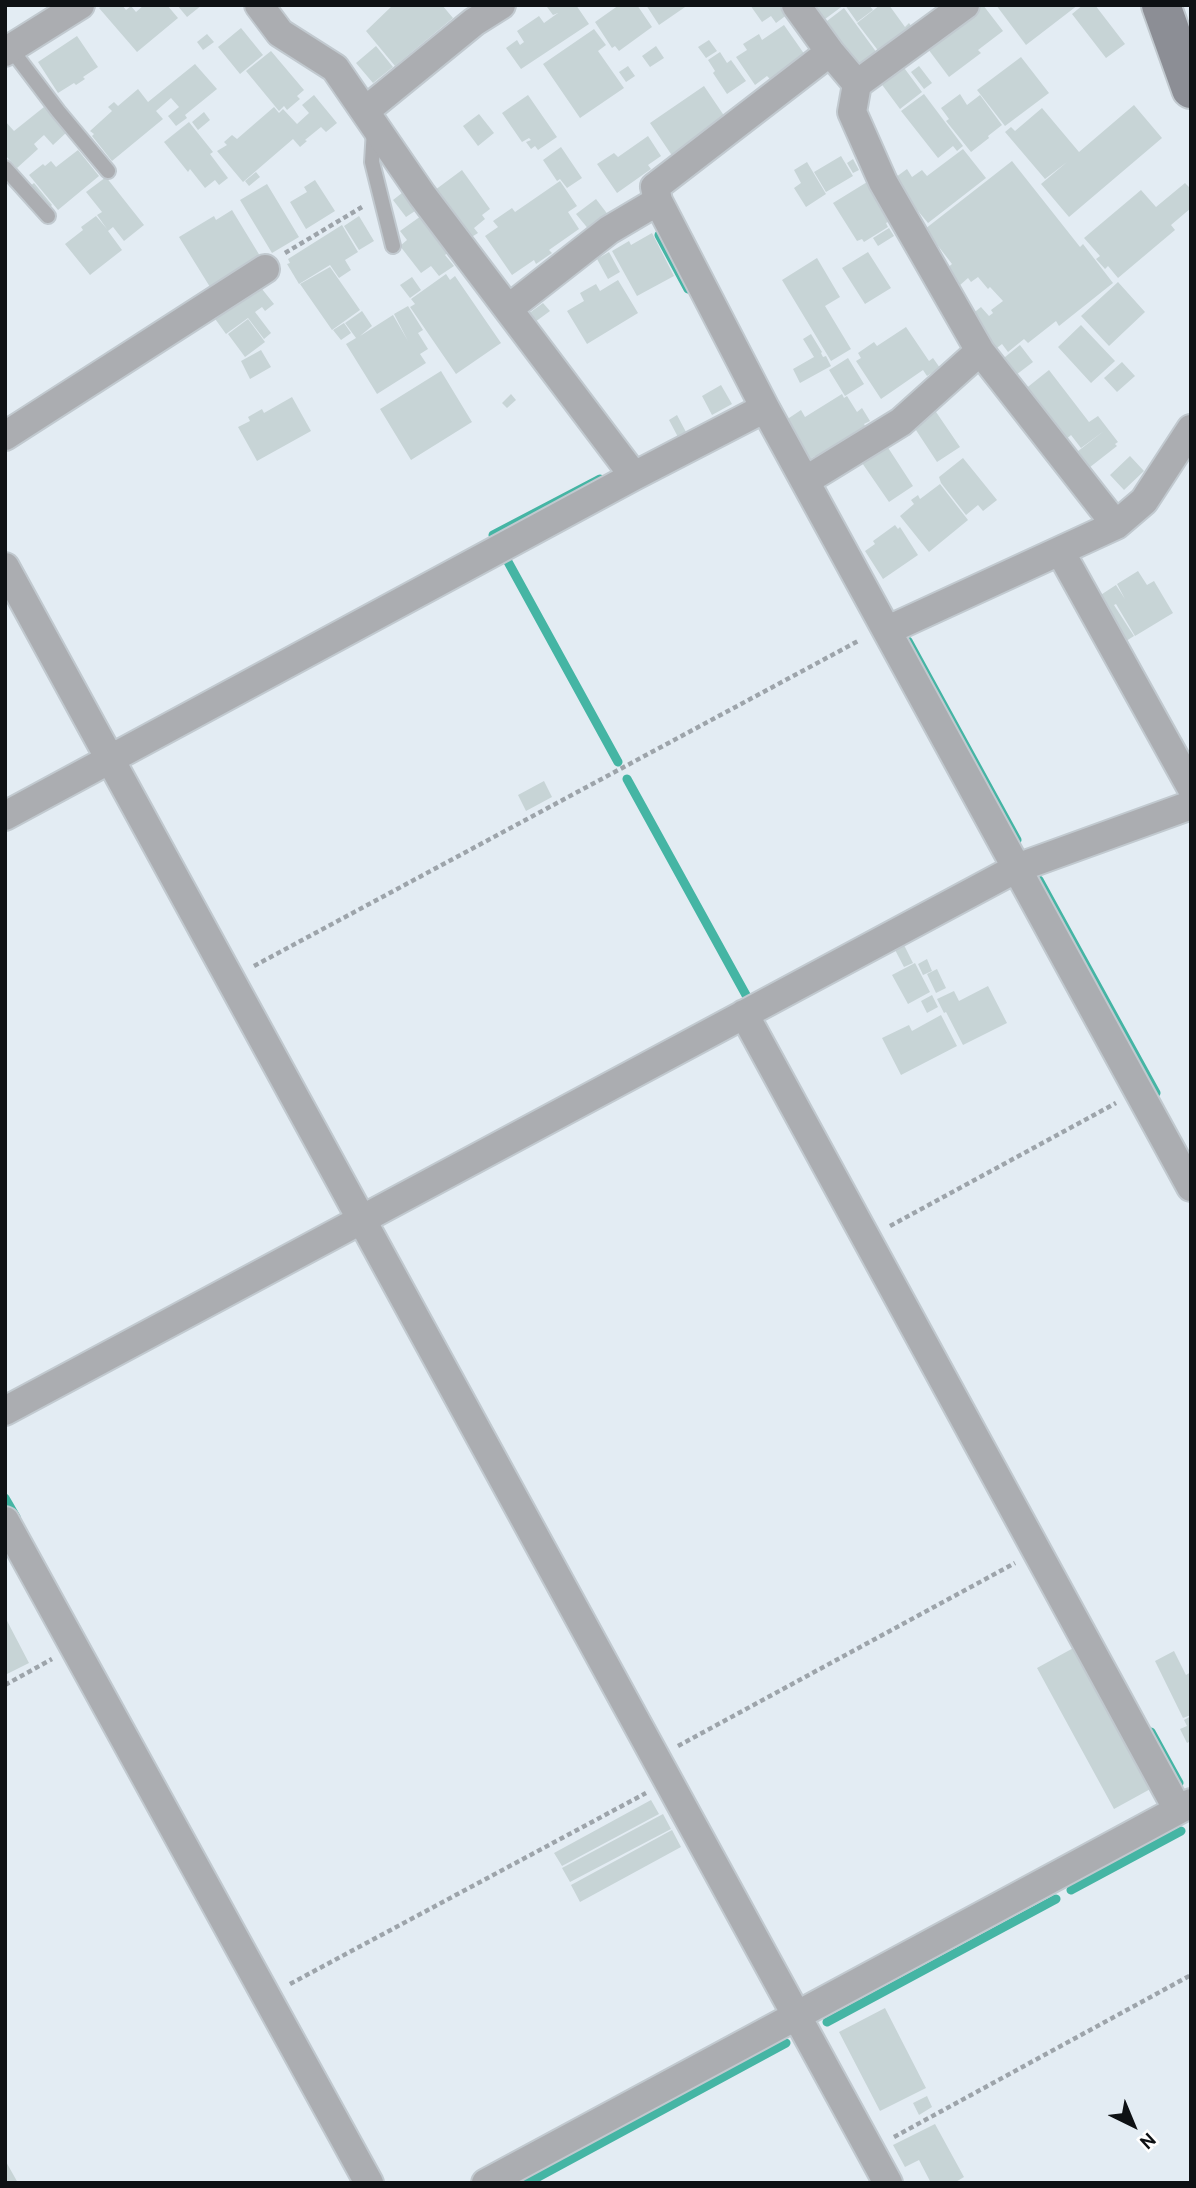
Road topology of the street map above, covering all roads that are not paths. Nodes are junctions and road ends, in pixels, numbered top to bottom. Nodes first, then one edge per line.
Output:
1 (80, 5) edge
2 (259, 5) edge
3 (502, 5) edge
4 (796, 5) edge
5 (965, 5) edge
6 (1161, 5) edge
7 (8, 51) edge
8 (830, 52) junction
9 (1189, 80) edge
10 (857, 84) junction
11 (370, 118) junction
12 (5, 168) edge
13 (108, 172) dead end
14 (658, 201) junction
15 (48, 216) dead end
16 (393, 246) dead end
17 (265, 269) road end
18 (508, 309) junction
19 (980, 351) junction
20 (765, 408) junction
21 (1191, 429) edge
22 (5, 436) edge
23 (634, 476) junction
24 (805, 481) junction
25 (1116, 525) junction
26 (1060, 551) junction
27 (5, 567) edge
28 (887, 628) junction
29 (110, 759) junction
30 (1191, 788) edge
31 (1191, 805) edge
32 (5, 816) edge
33 (1017, 868) junction
34 (744, 1014) junction
35 (1186, 1170) edge
36 (362, 1219) junction
37 (5, 1411) edge
38 (5, 1521) edge
39 (1187, 1808) edge
40 (797, 2015) junction
41 (369, 2183) edge
42 (486, 2183) edge
43 (888, 2183) edge

1 - 7 street
2 - 11 street
3 - 11 street
4 - 8 street
5 - 10 street
6 - 9 main road
7 - 13 lane
8 - 10 street
8 - 14 street
10 - 19 street
11 - 16 lane
11 - 18 street
12 - 15 lane
14 - 18 street
14 - 20 street
17 - 22 street
18 - 23 street
19 - 24 street
19 - 25 street
20 - 23 street
20 - 24 street
21 - 25 street
23 - 29 street
24 - 28 street
25 - 26 street
26 - 28 street
26 - 30 street
27 - 29 street
28 - 33 street
29 - 32 street
29 - 36 street
31 - 33 street
33 - 34 street
33 - 35 street
34 - 36 street
34 - 39 street
36 - 37 street
36 - 40 street
38 - 41 street
39 - 40 street
40 - 42 street
40 - 43 street

